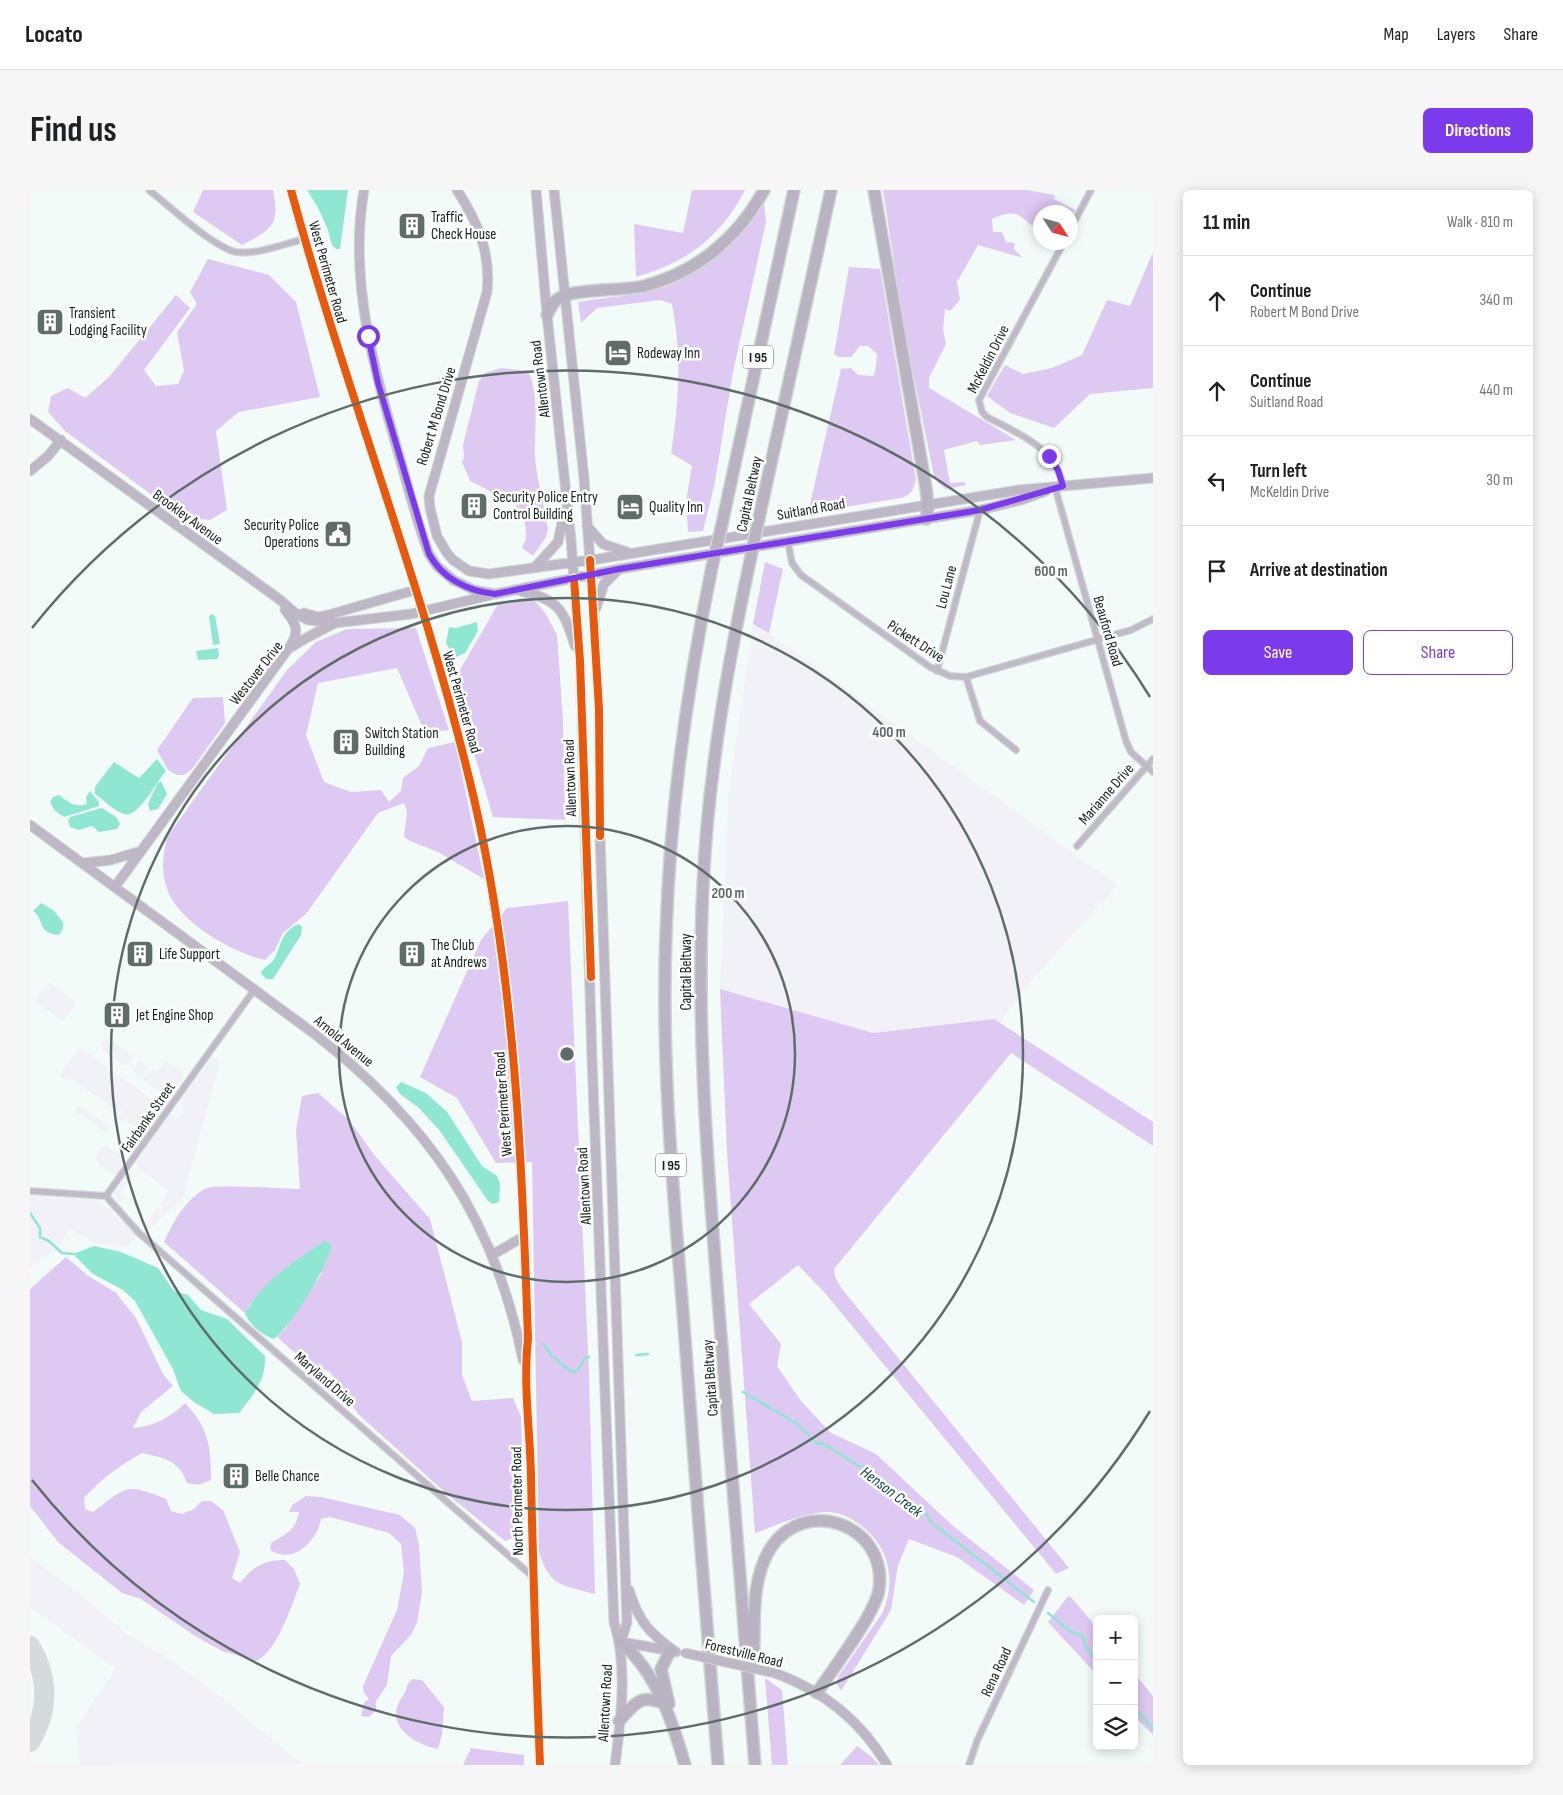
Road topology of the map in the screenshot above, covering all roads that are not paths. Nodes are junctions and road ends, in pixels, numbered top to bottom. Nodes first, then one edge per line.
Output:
1 (149, 190) edge
2 (291, 190) edge
3 (364, 190) edge
4 (457, 190) edge
5 (536, 190) edge
6 (554, 190) edge
7 (764, 190) edge
8 (794, 190) edge
9 (831, 190) edge
10 (874, 190) edge
11 (1091, 190) edge
12 (1078, 215) edge
13 (304, 239) junction
14 (1060, 250) edge
15 (565, 295) junction
16 (546, 315) junction
17 (30, 418) edge
18 (61, 440) junction
19 (30, 471) edge
20 (1153, 478) edge
21 (1059, 487) junction
22 (566, 498) junction
23 (928, 503) junction
24 (980, 510) junction
25 (926, 519) junction
26 (587, 526) junction
27 (788, 542) junction
28 (632, 553) junction
29 (590, 560) junction
30 (573, 562) junction
31 (535, 567) junction
32 (619, 569) junction
33 (591, 575) junction
34 (574, 578) junction
35 (516, 589) junction
36 (415, 590) junction
37 (495, 594) junction
38 (279, 599) junction
39 (422, 612) junction
40 (299, 613) junction
41 (594, 616) junction
42 (1153, 619) edge
43 (335, 623) junction
44 (1098, 640) junction
45 (301, 642) junction
46 (288, 649) junction
47 (580, 661) junction
48 (937, 671) junction
49 (966, 677) junction
50 (1016, 750) dead end
51 (1153, 759) edge
52 (1147, 766) junction
53 (1153, 772) edge
54 (30, 825) edge
55 (586, 836) junction
56 (600, 836) junction
57 (1077, 846) dead end
58 (141, 851) junction
59 (83, 864) junction
60 (115, 887) junction
61 (254, 990) junction
62 (30, 1191) edge
63 (106, 1196) junction
64 (614, 1234) junction
65 (600, 1235) junction
66 (523, 1237) junction
67 (492, 1255) junction
68 (524, 1370) junction
69 (532, 1576) junction
70 (626, 1580) junction
71 (1048, 1590) dead end
72 (621, 1642) junction
73 (677, 1652) junction
74 (817, 1693) junction
75 (750, 1698) junction
76 (668, 1709) junction
77 (619, 1721) junction
78 (540, 1765) edge
79 (615, 1765) edge
80 (685, 1765) edge
81 (718, 1765) edge
82 (755, 1765) edge
83 (887, 1765) edge
84 (969, 1765) edge

1 - 13 street
2 - 13 main road, West Perimeter Road
3 - 37 main road, Robert M Bond Drive
4 - 31 main road, Robert M Bond Drive
5 - 16 main road, Allentown Road
6 - 15 main road, Allentown Road
7 - 15 highway
8 - 81 highway, Capital Beltway / I 95, bridge
9 - 75 highway, Capital Beltway / I 95, bridge
10 - 23 highway
11 - 12 street
13 - 36 main road, West Perimeter Road
14 - 21 street, McKeldin Drive
15 - 16 highway
15 - 26 main road, Allentown Road
16 - 22 main road, Allentown Road
17 - 18 main road, Brookley Avenue
18 - 19 main road
18 - 38 main road, Brookley Avenue
20 - 21 main road, Suitland Road
21 - 23 main road, Suitland Road
21 - 24 main road, Suitland Road
21 - 44 street, Beauford Road
22 - 30 main road, Allentown Road
22 - 31 main road
23 - 25 highway
23 - 28 main road, Suitland Road
24 - 25 main road, Suitland Road
24 - 48 street, Lou Lane
25 - 27 main road, Suitland Road
26 - 28 main road
26 - 29 main road, Allentown Road
27 - 32 main road, Suitland Road
27 - 48 street, Pickett Drive
28 - 29 main road, Suitland Road
29 - 30 main road, Suitland Road
29 - 33 main road, Allentown Road
30 - 31 main road, Robert M Bond Drive
30 - 34 main road, Allentown Road
32 - 33 main road, Suitland Road
32 - 41 main road
33 - 34 main road, Suitland Road
33 - 41 main road, Allentown Road
34 - 35 main road, Robert M Bond Drive
34 - 47 main road, Allentown Road
35 - 37 main road, Robert M Bond Drive
35 - 47 main road
36 - 39 main road, West Perimeter Road
36 - 40 main road
37 - 39 main road, Westover Drive
38 - 40 main road, Brookley Avenue
38 - 46 main road
39 - 43 main road, Westover Drive
39 - 66 main road, West Perimeter Road
40 - 43 main road, Brookley Avenue
40 - 45 main road
41 - 56 main road, Allentown Road
42 - 44 street, Pickett Drive
43 - 45 main road, Westover Drive
44 - 49 street, Pickett Drive
44 - 52 street, Beauford Road
45 - 46 main road, Westover Drive
46 - 58 main road, Westover Drive
47 - 55 main road, Allentown Road
48 - 49 street, Pickett Drive
49 - 50 street
51 - 52 street, Marianne Drive
52 - 53 street, Beauford Road
52 - 57 street, Marianne Drive
54 - 59 main road, Arnold Avenue
55 - 56 main road
55 - 65 main road, Allentown Road
56 - 64 main road, Allentown Road
58 - 59 main road
58 - 60 main road, Westover Drive
59 - 60 main road, Arnold Avenue
60 - 61 main road, Arnold Avenue
61 - 63 street, Fairbanks Street
61 - 67 main road, Arnold Avenue
62 - 63 street
63 - 69 street, Maryland Drive
64 - 65 main road
64 - 70 main road, Allentown Road
65 - 72 main road, Allentown Road
66 - 67 main road
66 - 68 main road, North Perimeter Road
67 - 68 main road, Arnold Avenue
68 - 69 main road, North Perimeter Road
69 - 78 main road, North Perimeter Road
70 - 72 main road, Allentown Road
70 - 73 main road
71 - 84 street, Rena Road
72 - 73 main road, Forestville Road
72 - 76 highway
72 - 77 main road, Allentown Road
73 - 74 main road, Forestville Road, bridge
73 - 76 highway
74 - 75 highway
74 - 83 main road, Forestville Road
75 - 82 highway, Capital Beltway / I 95
76 - 77 highway
76 - 80 highway
77 - 79 main road, Allentown Road

